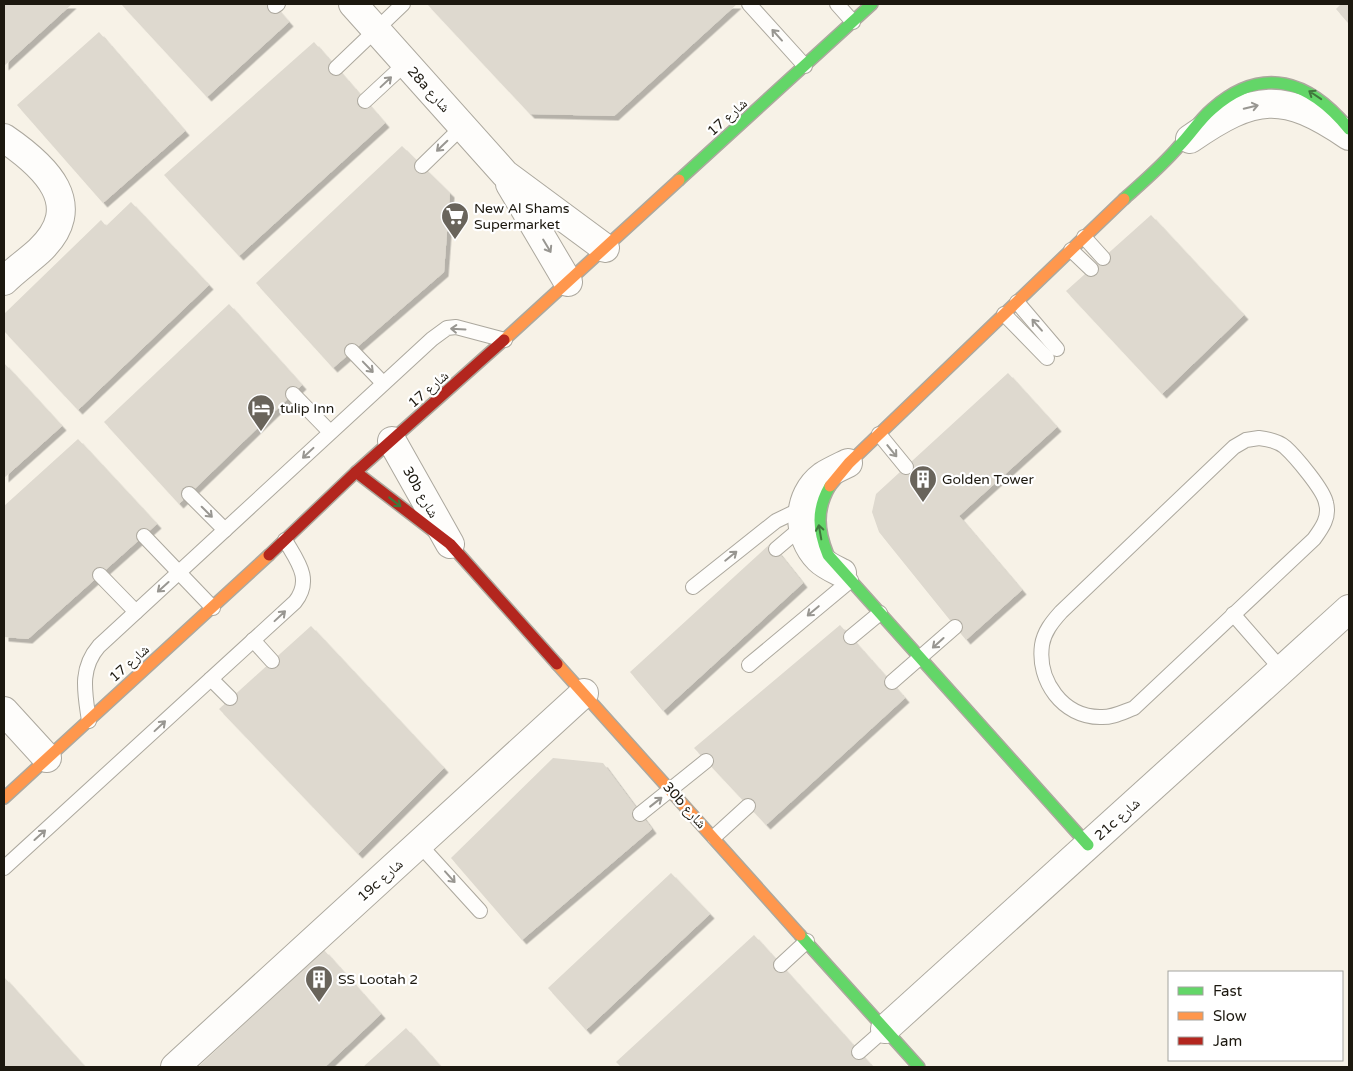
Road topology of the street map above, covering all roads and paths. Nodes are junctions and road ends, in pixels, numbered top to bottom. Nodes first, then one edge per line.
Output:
1 (353, 4) edge
2 (403, 4) edge
3 (749, 4) edge
4 (837, 4) edge
5 (872, 4) edge
6 (853, 22) junction
7 (376, 30) junction
8 (406, 63) junction
9 (805, 66) junction
10 (336, 68) dead end
11 (365, 101) dead end
12 (462, 127) junction
13 (1349, 129) edge
14 (1349, 136) edge
15 (4, 138) edge
16 (1179, 147) junction
17 (422, 166) dead end
18 (504, 174) junction
19 (1084, 237) junction
20 (606, 248) junction
21 (1071, 250) junction
22 (1103, 258) dead end
23 (1091, 270) dead end
24 (11, 274) edge
25 (568, 282) junction
26 (1017, 302) junction
27 (1004, 314) junction
28 (505, 340) junction
29 (352, 351) dead end
30 (383, 383) junction
31 (293, 394) dead end
32 (330, 432) junction
33 (879, 434) junction
34 (392, 441) junction
35 (849, 463) junction
36 (906, 467) dead end
37 (356, 472) junction
38 (189, 494) dead end
39 (802, 517) junction
40 (225, 530) junction
41 (144, 536) dead end
42 (285, 540) junction
43 (450, 544) junction
44 (776, 549) dead end
45 (179, 573) junction
46 (100, 574) dead end
47 (847, 577) junction
48 (693, 586) dead end
49 (213, 608) junction
50 (1349, 609) edge
51 (136, 612) junction
52 (880, 613) junction
53 (1233, 614) junction
54 (955, 627) dead end
55 (851, 637) dead end
56 (253, 640) junction
57 (920, 659) junction
58 (272, 661) dead end
59 (750, 665) dead end
60 (1282, 670) junction
61 (211, 679) junction
62 (892, 682) dead end
63 (584, 693) junction
64 (230, 698) dead end
65 (4, 711) edge
66 (89, 721) junction
67 (47, 758) junction
68 (706, 761) dead end
69 (671, 790) junction
70 (4, 798) edge
71 (748, 806) dead end
72 (640, 814) dead end
73 (714, 837) junction
74 (420, 844) junction
75 (1088, 845) junction
76 (4, 868) edge
77 (480, 911) dead end
78 (807, 941) junction
79 (781, 965) dead end
80 (885, 1029) junction
81 (859, 1052) dead end
82 (175, 1067) edge
83 (919, 1067) edge

1 - 7 street, 28a شارع
2 - 7 lane
9 -> 3 lane
4 - 6 lane
5 - 6 street, شارع 17
6 - 9 street, شارع 17
7 - 8 street, 28a شارع
7 - 10 lane
11 -> 8 lane
8 - 12 street, 28a شارع
9 - 20 street, شارع 17
12 -> 17 lane
12 - 18 street, 28a شارع
13 -> 16 street
16 -> 14 street
15 - 24 street
16 - 19 street
18 - 20 street, 28a شارع
18 -> 25 street, 28a شارع
19 - 21 street
19 - 22 lane
20 - 25 street, شارع 17
21 - 23 lane
21 - 26 street
25 - 28 street, شارع 17
26 - 27 street
27 -> 26 lane
27 - 33 street
28 -> 30 lane
28 - 34 street, شارع 17
29 -> 30 lane
30 - 32 lane
31 - 32 lane
32 -> 40 lane
33 - 35 street
33 -> 36 lane
34 - 37 street, شارع 17
34 - 43 street, 30b شارع
35 - 39 street
47 -> 35 street
37 - 42 street, شارع 17
37 -> 43 street, 30b شارع
38 -> 40 lane
39 - 44 lane
39 - 47 street
48 -> 39 lane
40 - 45 lane
41 - 45 lane
42 - 49 street, شارع 17
56 -> 42 lane
43 - 63 street, 30b شارع
45 - 49 lane
45 -> 51 lane
46 - 51 lane
47 - 52 street
47 -> 59 lane
49 - 66 street, شارع 17
50 - 60 street, 21c شارع
51 - 66 lane
52 - 55 lane
52 - 57 street
53 - 53 lane
53 - 60 lane
54 -> 57 lane
56 - 58 lane
56 - 61 lane
57 - 62 lane
57 - 75 street
60 - 75 street, 21c شارع
61 - 64 lane
76 -> 61 lane
63 - 69 street, 30b شارع
63 - 74 street, 19c شارع
65 - 67 street
66 - 67 street, شارع 17
67 - 70 street, شارع 17
68 - 69 lane
72 -> 69 lane
69 - 73 street, 30b شارع
71 - 73 lane
73 - 78 street, 30b شارع
74 -> 77 lane
74 - 82 street, 19c شارع
75 - 80 street, 21c شارع
78 - 79 lane
78 - 80 street, 30b شارع
80 - 81 lane
80 - 83 street, 30b شارع

